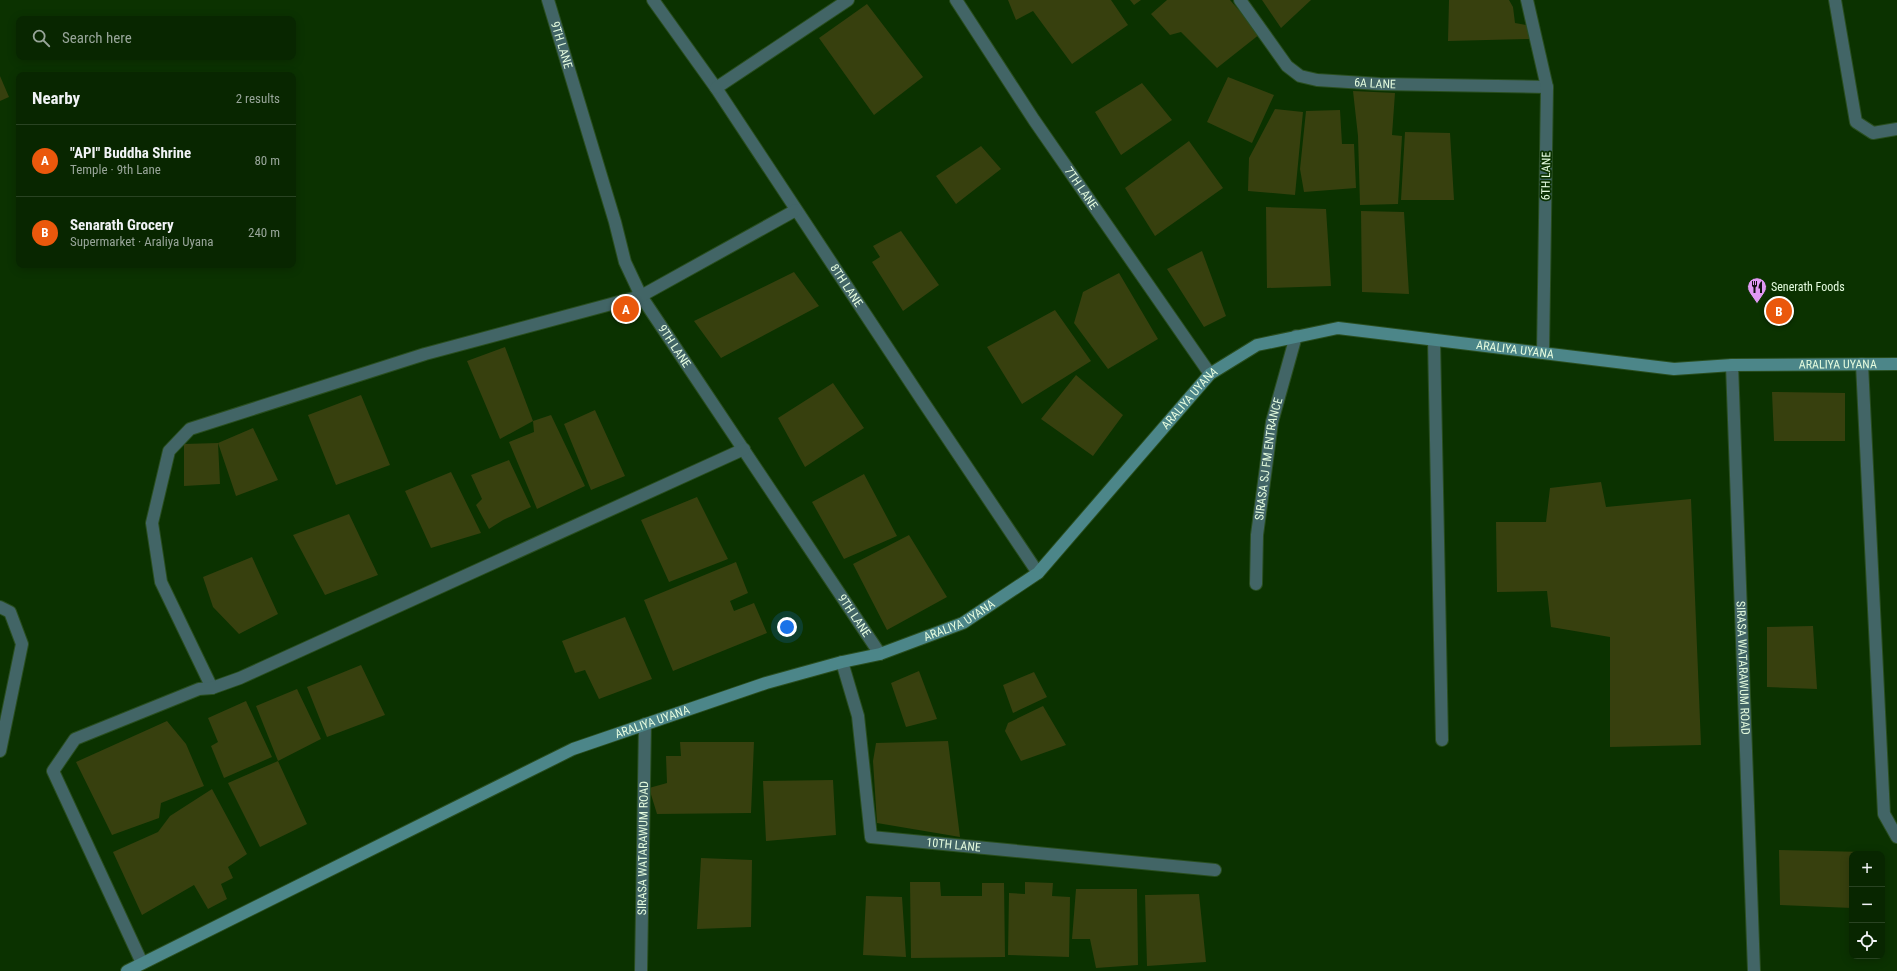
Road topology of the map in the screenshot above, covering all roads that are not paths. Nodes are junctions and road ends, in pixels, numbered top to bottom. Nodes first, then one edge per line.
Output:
1 (548, 0) edge
2 (653, 0) edge
3 (848, 0) edge
4 (956, 0) edge
5 (1240, 0) edge
6 (1528, 0) edge
7 (1834, 0) edge
8 (1547, 87) junction
9 (716, 88) junction
10 (1897, 128) edge
11 (796, 210) junction
12 (641, 296) junction
13 (1296, 336) junction
14 (1434, 340) junction
15 (1543, 353) junction
16 (1862, 364) junction
17 (1897, 364) edge
18 (1732, 365) junction
19 (1210, 374) junction
20 (744, 449) junction
21 (1038, 573) junction
22 (1256, 584) dead end
23 (0, 607) edge
24 (880, 654) junction
25 (842, 662) junction
26 (212, 688) junction
27 (645, 724) junction
28 (1442, 740) dead end
29 (0, 751) edge
30 (1897, 837) edge
31 (1215, 870) dead end
32 (142, 963) junction
33 (127, 971) edge
34 (641, 971) edge
35 (1754, 971) edge

1 - 12 street, 9TH LANE
2 - 9 street, 8TH LANE
3 - 9 street
4 - 19 street, 7TH LANE
5 - 8 street, 6A LANE
6 - 8 street, 6TH LANE
7 - 10 street
8 - 15 street, 6TH LANE
9 - 11 street, 8TH LANE
11 - 12 street
11 - 21 street, 8TH LANE
12 - 20 street, 9TH LANE
12 - 26 street
13 - 14 street, ARALIYA UYANA
13 - 19 street, ARALIYA UYANA
13 - 22 street, SIRASA SJ FM ENTRANCE
14 - 15 street, ARALIYA UYANA
14 - 28 street
15 - 18 street, ARALIYA UYANA
16 - 17 street, ARALIYA UYANA
16 - 18 street, ARALIYA UYANA
16 - 30 street
18 - 35 street, SIRASA WATARAWUM ROAD
19 - 21 street, ARALIYA UYANA
20 - 24 street, 9TH LANE
20 - 26 street
21 - 24 street, ARALIYA UYANA
23 - 29 street
24 - 25 street, ARALIYA UYANA
25 - 27 street, ARALIYA UYANA
25 - 31 street, 10TH LANE
26 - 32 street
27 - 32 street, ARALIYA UYANA
27 - 34 street, SIRASA WATARAWUM ROAD
32 - 33 street, ARALIYA UYANA

